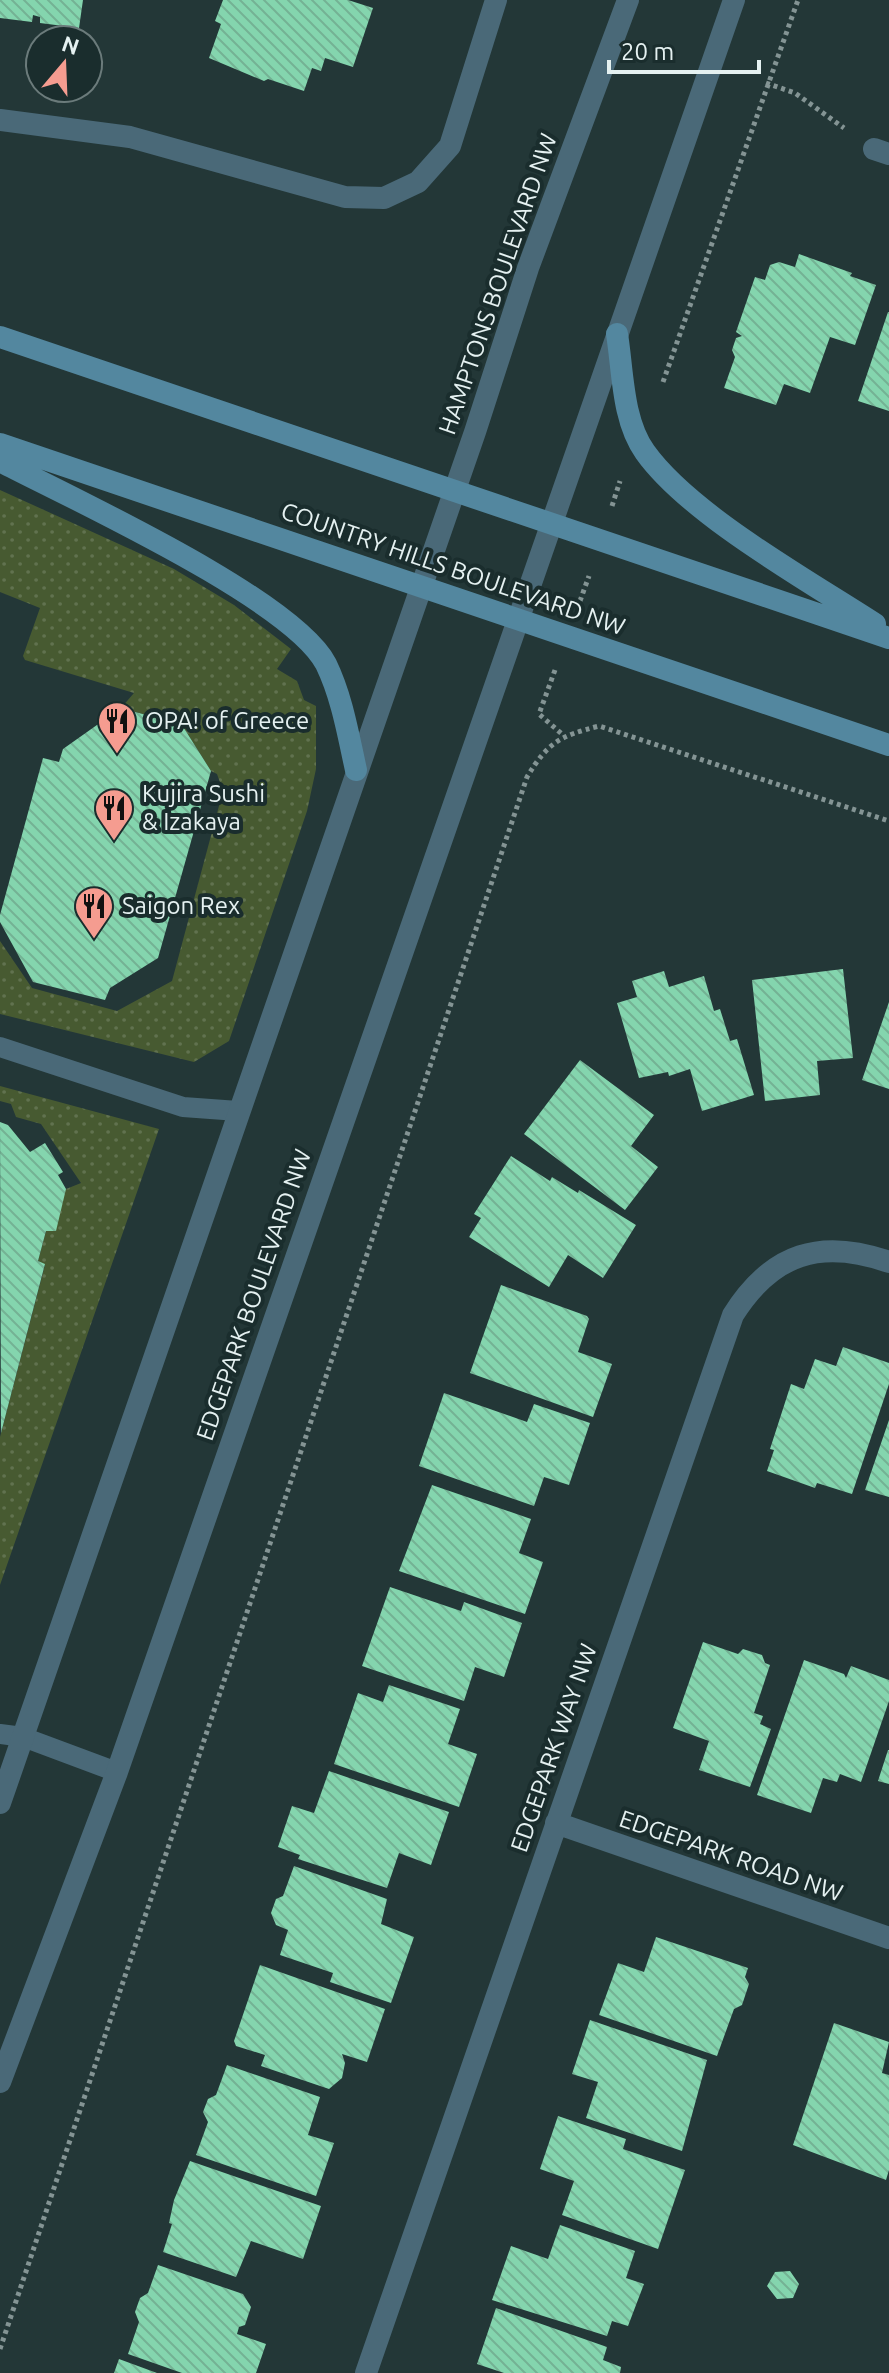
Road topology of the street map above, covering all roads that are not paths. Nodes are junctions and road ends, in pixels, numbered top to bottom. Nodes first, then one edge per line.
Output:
1 (496, 0) edge
2 (628, 0) edge
3 (734, 0) edge
4 (0, 120) edge
5 (617, 334) junction
6 (0, 337) edge
7 (0, 444) edge
8 (0, 461) edge
9 (453, 489) junction
10 (550, 522) junction
11 (420, 585) junction
12 (516, 618) junction
13 (889, 636) edge
14 (889, 745) edge
15 (356, 770) junction
16 (0, 1047) edge
17 (238, 1111) junction
18 (889, 1262) edge
19 (0, 1734) edge
20 (23, 1737) junction
21 (117, 1772) junction
22 (0, 1803) edge
23 (556, 1823) junction
24 (889, 1938) edge
25 (0, 2082) edge
26 (366, 2373) edge

1 - 4 street
2 - 9 street, HAMPTONS BOULEVARD NW
3 - 5 street
5 - 10 street
5 - 13 main road
6 - 9 main road
7 - 11 main road, COUNTRY HILLS BOULEVARD NW
8 - 15 main road
9 - 10 main road
9 - 11 street, HAMPTONS BOULEVARD NW
10 - 12 street, EDGEPARK BOULEVARD NW
10 - 13 main road
11 - 12 main road, COUNTRY HILLS BOULEVARD NW
11 - 15 street
12 - 14 main road, COUNTRY HILLS BOULEVARD NW
12 - 21 street, EDGEPARK BOULEVARD NW
15 - 17 street
16 - 17 lane
17 - 20 street
18 - 23 street, EDGEPARK WAY NW
19 - 20 lane
20 - 21 lane
20 - 22 street
21 - 25 street, EDGEPARK BOULEVARD NW
23 - 24 street, EDGEPARK ROAD NW
23 - 26 street, EDGEPARK WAY NW

